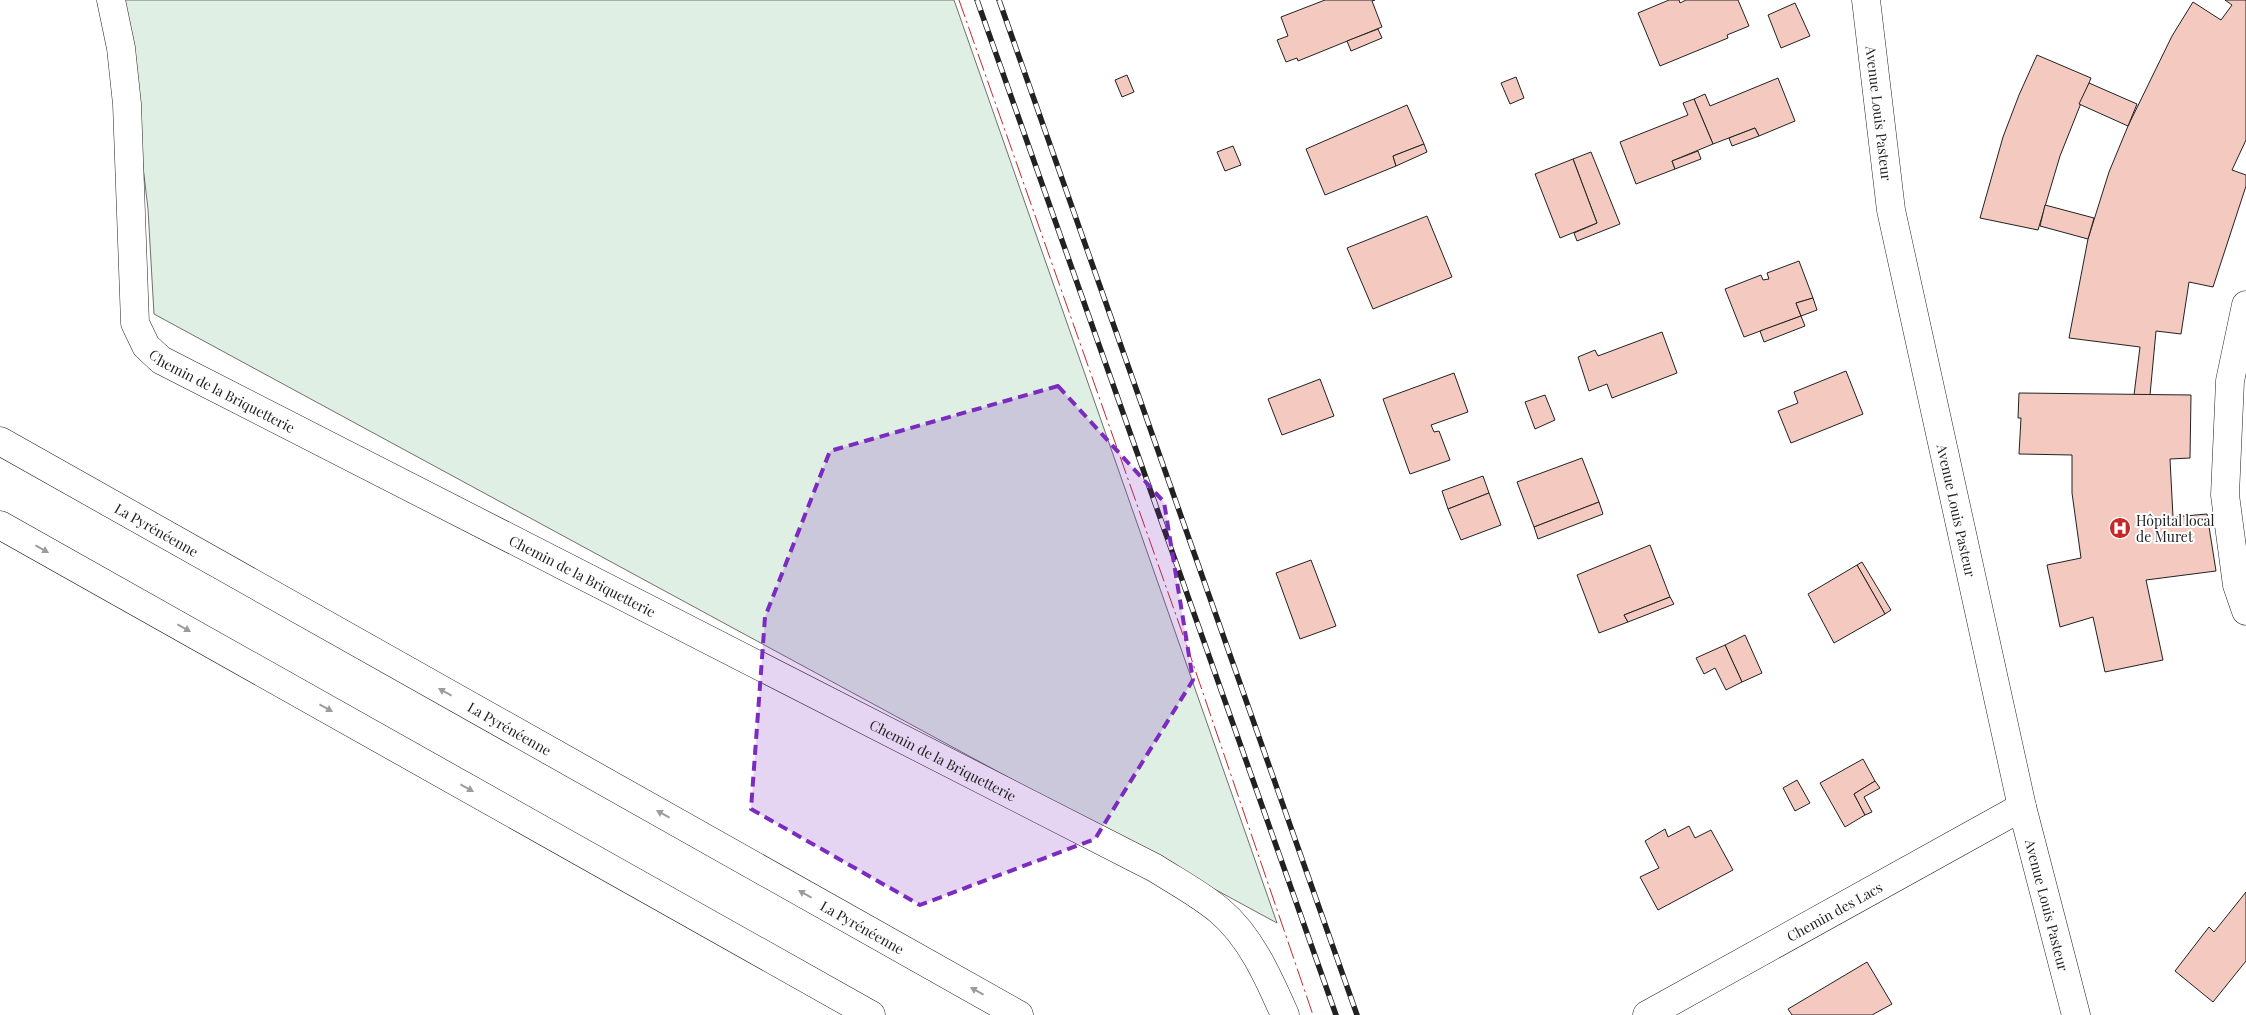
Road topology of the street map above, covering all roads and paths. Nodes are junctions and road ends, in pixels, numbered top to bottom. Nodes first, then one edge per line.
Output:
1 (111, 0) edge
2 (1866, 0) edge
3 (2246, 305) edge
4 (0, 441) edge
5 (0, 525) edge
6 (2246, 610) edge
7 (2022, 807) junction
8 (871, 1015) edge
9 (1019, 1015) edge
10 (1285, 1015) edge
11 (1647, 1015) edge
12 (2076, 1015) edge

1 - 10 main road, Chemin de la Briquetterie
2 - 7 main road, Avenue Louis Pasteur
3 - 6 main road
9 -> 4 main road, La Pyrénéenne
5 -> 8 main road
7 - 11 main road, Chemin des Lacs
7 - 12 main road, Avenue Louis Pasteur

